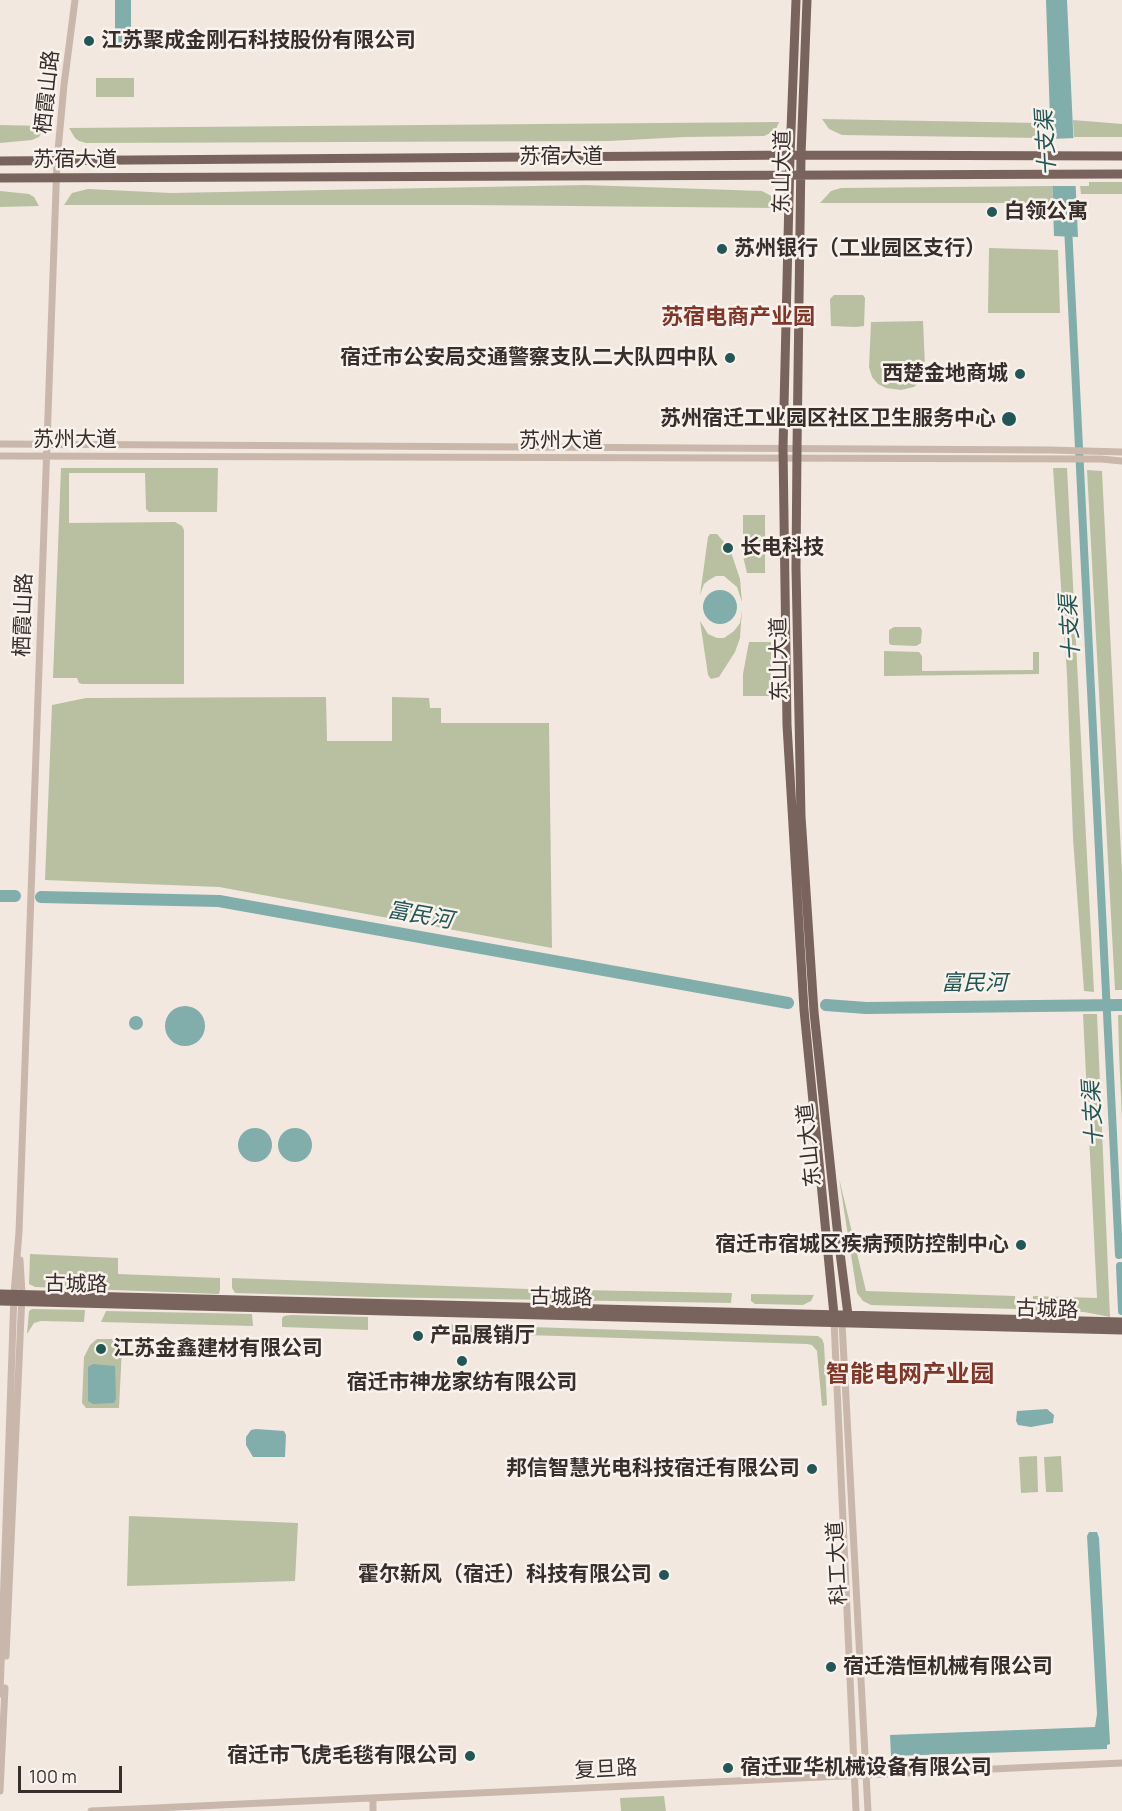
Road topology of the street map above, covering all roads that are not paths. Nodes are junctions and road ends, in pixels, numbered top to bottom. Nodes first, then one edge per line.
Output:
1 (75, 0) edge
2 (796, 0) edge
3 (807, 0) edge
4 (790, 156) junction
5 (801, 156) junction
6 (1122, 156) edge
7 (0, 161) edge
8 (57, 161) junction
9 (1122, 174) edge
10 (789, 175) junction
11 (801, 175) junction
12 (0, 178) edge
13 (57, 179) junction
14 (0, 444) edge
15 (47, 444) junction
16 (783, 448) junction
17 (796, 448) junction
18 (1122, 452) edge
19 (0, 456) edge
20 (47, 456) junction
21 (784, 459) junction
22 (796, 459) junction
23 (1122, 461) edge
24 (0, 1294) edge
25 (18, 1298) junction
26 (0, 1301) edge
27 (839, 1319) junction
28 (1121, 1326) edge
29 (0, 1694) edge
30 (1122, 1763) edge
31 (866, 1775) junction
32 (854, 1776) junction
33 (0, 1791) edge
34 (373, 1798) junction
35 (91, 1811) edge
36 (373, 1811) edge
37 (856, 1811) edge
38 (868, 1811) edge

1 - 8 street, 栖霞山路
2 - 4 main road, 东山大道
3 - 5 main road, 东山大道
4 - 5 main road, 苏宿大道
4 - 8 main road, 苏宿大道
4 - 10 main road, 东山大道
5 - 6 main road, 苏宿大道
5 - 11 main road, 东山大道
7 - 8 main road, 苏宿大道
8 - 13 street, 栖霞山路
9 - 11 main road, 苏宿大道
10 - 11 main road, 苏宿大道
10 - 13 main road, 苏宿大道
10 - 16 main road, 东山大道
11 - 17 main road, 东山大道
12 - 13 main road, 苏宿大道
13 - 15 street, 栖霞山路
14 - 15 street, 苏州大道
15 - 16 street, 苏州大道
15 - 20 street, 栖霞山路
16 - 17 street, 苏州大道
16 - 21 main road, 东山大道
17 - 18 street, 苏州大道
17 - 22 main road, 东山大道
19 - 20 street, 苏州大道
20 - 21 street, 苏州大道
20 - 25 street, 栖霞山路
21 - 22 street, 苏州大道
21 - 27 main road, 东山大道
22 - 23 street, 苏州大道
22 - 27 main road, 东山大道
24 - 25 main road, 古城路
25 - 26 main road, 古城路
25 - 27 main road, 古城路
25 - 29 street
25 - 33 street
27 - 28 main road, 古城路
27 - 31 street, 科工大道
27 - 32 street, 科工大道
30 - 31 street, 复旦路
31 - 32 street, 复旦路
31 - 38 street, 科工大道
32 - 34 street, 复旦路
32 - 37 street, 科工大道
34 - 35 street, 复旦路
34 - 36 street

